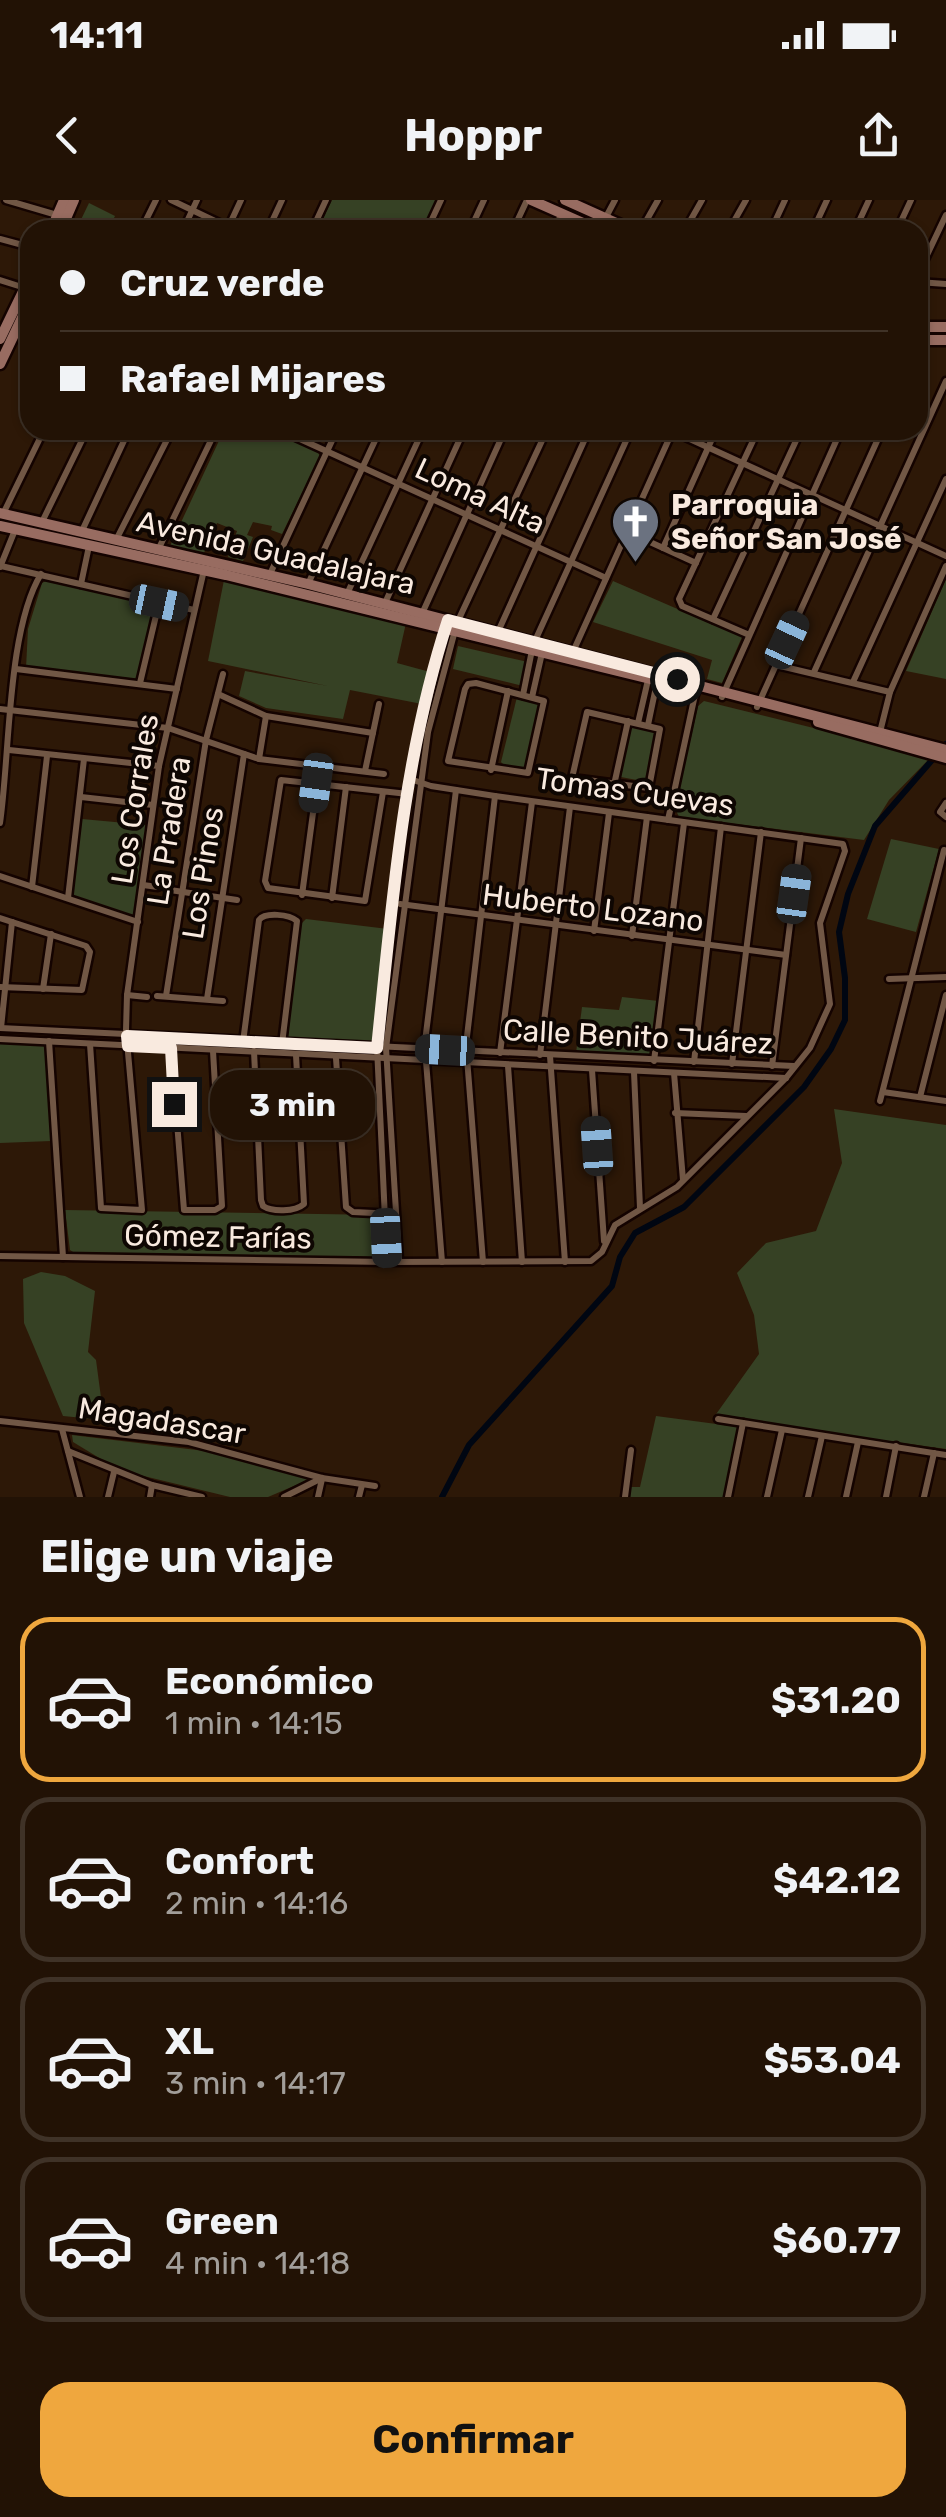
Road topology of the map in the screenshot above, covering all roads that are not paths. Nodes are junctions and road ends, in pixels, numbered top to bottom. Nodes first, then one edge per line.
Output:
1 (6, 200) edge
2 (64, 200) edge
3 (74, 200) edge
4 (171, 200) edge
5 (197, 200) edge
6 (529, 200) edge
7 (615, 200) edge
8 (568, 201) edge
9 (192, 211) junction
10 (562, 214) junction
11 (946, 215) edge
12 (62, 216) junction
13 (605, 218) junction
14 (59, 220) edge
15 (62, 220) edge
16 (188, 220) edge
17 (211, 220) edge
18 (559, 220) edge
19 (575, 220) edge
20 (610, 220) edge
21 (928, 253) edge
22 (20, 299) edge
23 (20, 325) edge
24 (0, 339) edge
25 (0, 364) edge
26 (946, 381) edge
27 (928, 421) edge
28 (39, 440) edge
29 (82, 440) edge
30 (125, 440) edge
31 (167, 440) edge
32 (211, 440) edge
33 (302, 440) edge
34 (332, 440) edge
35 (375, 440) edge
36 (419, 440) edge
37 (460, 440) edge
38 (500, 440) edge
39 (543, 440) edge
40 (585, 440) edge
41 (626, 440) edge
42 (668, 440) edge
43 (692, 440) edge
44 (712, 440) edge
45 (754, 440) edge
46 (797, 440) edge
47 (836, 440) edge
48 (878, 440) edge
49 (920, 440) edge
50 (708, 448) junction
51 (327, 451) junction
52 (744, 463) junction
53 (362, 468) junction
54 (779, 479) junction
55 (946, 479) edge
56 (399, 484) junction
57 (812, 494) junction
58 (434, 500) junction
59 (847, 510) junction
60 (466, 516) junction
61 (1, 518) edge
62 (42, 522) junction
63 (881, 526) junction
64 (15, 529) junction
65 (502, 532) junction
66 (628, 532) junction
67 (78, 537) junction
68 (116, 540) junction
69 (916, 543) junction
70 (89, 546) junction
71 (537, 547) junction
72 (662, 548) junction
73 (158, 550) junction
74 (946, 556) edge
75 (571, 562) junction
76 (696, 563) junction
77 (946, 566) edge
78 (0, 567) edge
79 (204, 570) junction
80 (41, 574) junction
81 (269, 574) junction
82 (606, 578) junction
83 (81, 584) junction
84 (308, 584) junction
85 (348, 594) junction
86 (159, 603) junction
87 (385, 604) junction
88 (194, 610) junction
89 (421, 618) junction
90 (713, 619) junction
91 (451, 626) junction
92 (496, 634) junction
93 (747, 634) junction
94 (536, 649) junction
95 (572, 657) junction
96 (776, 665) junction
97 (16, 668) junction
98 (814, 672) junction
99 (222, 674) dead end
100 (648, 678) junction
101 (853, 682) junction
102 (140, 683) junction
103 (697, 687) junction
104 (177, 689) junction
105 (508, 691) junction
106 (890, 692) junction
107 (218, 694) junction
108 (723, 694) junction
109 (522, 695) junction
110 (532, 697) junction
111 (759, 703) junction
112 (379, 704) dead end
113 (0, 709) edge
114 (11, 710) junction
115 (266, 716) junction
116 (628, 721) junction
117 (638, 723) junction
118 (648, 725) junction
119 (168, 728) junction
120 (373, 733) junction
121 (879, 736) junction
122 (206, 740) junction
123 (9, 750) junction
124 (941, 753) edge
125 (244, 754) junction
126 (47, 756) junction
127 (84, 759) junction
128 (259, 759) junction
129 (159, 766) junction
130 (491, 770) junction
131 (365, 772) junction
132 (384, 774) dead end
133 (414, 780) junction
134 (316, 783) junction
135 (614, 786) junction
136 (346, 787) junction
137 (456, 790) junction
138 (383, 792) junction
139 (413, 794) junction
140 (495, 796) junction
141 (81, 797) junction
142 (532, 802) junction
143 (946, 802) edge
144 (154, 805) junction
145 (570, 807) junction
146 (609, 813) junction
147 (945, 817) edge
148 (647, 818) junction
149 (668, 820) junction
150 (0, 823) edge
151 (684, 823) junction
152 (721, 827) junction
153 (762, 832) junction
154 (801, 838) junction
155 (944, 856) edge
156 (0, 876) edge
157 (143, 885) junction
158 (32, 887) junction
159 (158, 888) dead end
160 (170, 890) dead end
161 (182, 891) junction
162 (302, 895) junction
163 (68, 898) junction
164 (222, 898) junction
165 (332, 898) junction
166 (238, 900) dead end
167 (398, 903) junction
168 (440, 910) junction
169 (479, 916) junction
170 (0, 918) edge
171 (517, 920) junction
172 (12, 922) junction
173 (138, 922) junction
174 (555, 926) junction
175 (594, 931) junction
176 (51, 934) junction
177 (632, 936) junction
178 (668, 940) junction
179 (708, 945) junction
180 (746, 950) junction
181 (786, 955) junction
182 (946, 977) edge
183 (912, 979) junction
184 (889, 980) dead end
185 (2, 987) edge
186 (43, 989) junction
187 (127, 994) junction
188 (946, 995) edge
189 (147, 996) dead end
190 (207, 998) junction
191 (222, 1001) dead end
192 (0, 1028) edge
193 (0, 1039) edge
194 (48, 1041) junction
195 (128, 1041) junction
196 (243, 1042) junction
197 (254, 1043) junction
198 (90, 1044) junction
199 (282, 1044) junction
200 (171, 1048) junction
201 (381, 1048) junction
202 (424, 1050) junction
203 (213, 1051) junction
204 (466, 1051) junction
205 (254, 1052) junction
206 (500, 1054) junction
207 (296, 1055) junction
208 (540, 1055) junction
209 (550, 1056) junction
210 (336, 1058) junction
211 (376, 1059) junction
212 (386, 1060) junction
213 (654, 1061) junction
214 (426, 1062) junction
215 (694, 1062) junction
216 (468, 1063) junction
217 (732, 1064) junction
218 (508, 1066) junction
219 (772, 1066) junction
220 (795, 1066) junction
221 (550, 1068) junction
222 (592, 1070) junction
223 (634, 1072) junction
224 (674, 1073) junction
225 (786, 1078) junction
226 (883, 1092) junction
227 (920, 1097) junction
228 (946, 1101) edge
229 (880, 1102) dead end
230 (676, 1113) junction
231 (747, 1116) junction
232 (684, 1180) junction
233 (640, 1208) junction
234 (384, 1213) junction
235 (396, 1214) junction
236 (604, 1242) junction
237 (0, 1256) edge
238 (63, 1257) junction
239 (387, 1262) junction
240 (399, 1262) junction
241 (442, 1262) junction
242 (483, 1262) junction
243 (522, 1262) junction
244 (565, 1262) junction
245 (718, 1420) dead end
246 (0, 1421) edge
247 (743, 1423) junction
248 (62, 1428) junction
249 (782, 1430) junction
250 (822, 1436) junction
251 (858, 1442) junction
252 (896, 1446) junction
253 (631, 1450) dead end
254 (68, 1451) junction
255 (934, 1453) junction
256 (946, 1455) edge
257 (114, 1472) junction
258 (322, 1478) junction
259 (362, 1485) junction
260 (152, 1486) junction
261 (375, 1486) dead end
262 (192, 1496) edge
263 (80, 1497) edge
264 (108, 1497) edge
265 (150, 1497) edge
266 (202, 1497) edge
267 (284, 1497) edge
268 (318, 1497) edge
269 (359, 1497) edge
270 (624, 1497) edge
271 (728, 1497) edge
272 (767, 1497) edge
273 (808, 1497) edge
274 (846, 1497) edge
275 (886, 1497) edge
276 (924, 1497) edge

1 - 12 street
2 - 12 main road
3 - 12 main road
4 - 9 street
5 - 9 street
6 - 10 main road
7 - 13 street
8 - 13 main road
9 - 16 street
9 - 17 street
10 - 18 street
10 - 19 main road
11 - 21 street
12 - 14 main road
12 - 15 main road
13 - 20 main road
22 - 24 main road
23 - 25 main road
26 - 27 street
28 - 61 street
29 - 62 street
30 - 67 street
31 - 68 street
32 - 73 street
33 - 51 street, Loma Alta
34 - 51 street
35 - 53 street
36 - 56 street
37 - 58 street
38 - 60 street
39 - 65 street
40 - 71 street
41 - 75 street
42 - 66 street
43 - 50 street
44 - 50 street
45 - 52 street
46 - 54 street
47 - 57 street
48 - 59 street
49 - 63 street
50 - 52 street
50 - 72 street
51 - 53 street, Loma Alta
51 - 81 street
52 - 54 street
52 - 76 street
53 - 56 street, Loma Alta
53 - 84 street
54 - 57 street
54 - 90 street
55 - 69 street
56 - 58 street, Loma Alta
56 - 85 street
57 - 59 street
57 - 93 street
58 - 60 street, Loma Alta
58 - 87 street
59 - 63 street
59 - 96 street
60 - 65 street, Loma Alta
60 - 89 street
61 - 62 main road, Avenida Guadalajara
61 - 64 main road, Avenida Guadalajara
62 - 67 main road, Avenida Guadalajara
63 - 69 street
63 - 98 street
64 - 67 main road, Avenida Guadalajara
64 - 78 street
65 - 71 street, Loma Alta
65 - 91 street
66 - 72 street
66 - 82 street
67 - 68 main road, Avenida Guadalajara
67 - 70 main road, Avenida Guadalajara
68 - 73 main road, Avenida Guadalajara
69 - 74 street
69 - 101 street
70 - 79 main road, Avenida Guadalajara
70 - 83 street
71 - 75 street, Loma Alta
71 - 92 street
72 - 76 street
73 - 81 main road, Avenida Guadalajara
75 - 82 street, Loma Alta
75 - 94 street
76 - 90 street
77 - 106 street
78 - 80 street
79 - 88 street, Los Corrales
79 - 89 main road, Avenida Guadalajara
80 - 83 street
80 - 97 street
81 - 84 main road, Avenida Guadalajara
82 - 95 street
83 - 86 street
84 - 85 main road, Avenida Guadalajara
85 - 87 main road, Avenida Guadalajara
86 - 88 street
86 - 102 street
87 - 89 main road, Avenida Guadalajara
88 - 104 street, Los Corrales
89 - 91 main road, Avenida Guadalajara
90 - 93 street
91 - 92 main road, Avenida Guadalajara
91 - 94 main road, Avenida Guadalajara
91 - 133 street
92 - 94 main road, Avenida Guadalajara
93 - 108 street
94 - 95 main road, Avenida Guadalajara
94 - 109 street
94 - 110 street
95 - 100 main road, Avenida Guadalajara
96 - 98 street
96 - 111 street
97 - 102 street
97 - 114 street
98 - 101 street
99 - 107 street, La Pradera
100 - 103 main road, Avenida Guadalajara
100 - 103 main road, Avenida Guadalajara
100 - 117 street
100 - 118 street
101 - 106 street
102 - 104 street
103 - 108 main road, Avenida Guadalajara
103 - 149 street
104 - 119 street, Los Corrales
105 - 109 street
105 - 130 street
105 - 130 street
106 - 121 street
107 - 115 street
107 - 122 street, La Pradera
108 - 111 main road, Avenida Guadalajara
109 - 110 street
110 - 130 street
111 - 121 main road, Avenida Guadalajara
112 - 120 street
113 - 114 street
114 - 119 street
114 - 123 street
115 - 120 street
115 - 128 street
116 - 117 street
116 - 135 street
116 - 135 street
117 - 118 street
118 - 135 street
119 - 122 street
119 - 129 street, Los Corrales
120 - 131 street
121 - 124 main road, Avenida Guadalajara
122 - 125 street
122 - 161 street, La Pradera
123 - 126 street
123 - 150 street
125 - 128 street
125 - 164 street, Los Pinos
126 - 127 street
126 - 158 street
127 - 129 street
127 - 141 street
128 - 131 street
129 - 144 street, Los Corrales
131 - 132 street
133 - 137 street, Tomas Cuevas
133 - 139 street
134 - 136 street
134 - 162 street
134 - 162 street
136 - 138 street
136 - 165 street
137 - 140 street, Tomas Cuevas
137 - 168 street
138 - 139 street
138 - 165 street
139 - 167 street
140 - 142 street, Tomas Cuevas
140 - 169 street
141 - 144 street
141 - 163 street
142 - 145 street, Tomas Cuevas
142 - 171 street
143 - 147 street
144 - 157 street, Los Corrales
145 - 146 street, Tomas Cuevas
145 - 174 street
146 - 148 street, Tomas Cuevas
146 - 175 street
148 - 149 street, Tomas Cuevas
148 - 177 street
149 - 151 street, Tomas Cuevas
151 - 152 street, Tomas Cuevas
151 - 178 street
152 - 153 street, Tomas Cuevas
152 - 179 street
153 - 154 street, Tomas Cuevas
153 - 180 street
154 - 181 street
154 - 220 street, Tomas Cuevas
155 - 183 street
156 - 158 street
157 - 159 street
157 - 173 street, Los Corrales
158 - 163 street
160 - 161 street
161 - 164 street
161 - 190 street, La Pradera
162 - 165 street
163 - 173 street
164 - 166 street
164 - 190 street, Los Pinos
167 - 168 street, Huberto Lozano
167 - 201 street
168 - 169 street, Huberto Lozano
168 - 202 street
169 - 171 street, Huberto Lozano
169 - 204 street
170 - 172 street
171 - 174 street, Huberto Lozano
171 - 206 street
172 - 176 street
172 - 185 street
173 - 187 street, Los Corrales
174 - 175 street, Huberto Lozano
174 - 208 street
175 - 177 street, Huberto Lozano
176 - 186 street
176 - 186 street
177 - 178 street, Huberto Lozano
178 - 179 street, Huberto Lozano
178 - 213 street
179 - 180 street, Huberto Lozano
179 - 215 street
180 - 181 street, Huberto Lozano
180 - 217 street
181 - 219 street
182 - 183 street
183 - 184 street
183 - 226 street
185 - 186 street
185 - 192 street
187 - 189 street
187 - 195 street, Los Corrales
188 - 227 street
190 - 191 street
192 - 195 street, Calle Benito Juárez
193 - 194 street
194 - 198 street
194 - 238 street
195 - 196 street, Calle Benito Juárez
195 - 198 street
195 - 198 street, Los Corrales
195 - 200 street
196 - 197 street, Calle Benito Juárez
196 - 199 street
197 - 199 street, Calle Benito Juárez
197 - 205 street
199 - 201 street, Calle Benito Juárez
200 - 203 street
200 - 203 street
201 - 202 street, Calle Benito Juárez
201 - 211 street
201 - 212 street
202 - 204 street, Calle Benito Juárez
203 - 205 street
204 - 206 street, Calle Benito Juárez
204 - 216 street
205 - 207 street
205 - 207 street
206 - 208 street, Calle Benito Juárez
207 - 210 street
208 - 209 street, Calle Benito Juárez
209 - 213 street, Calle Benito Juárez
209 - 221 street
210 - 211 street
210 - 234 street
211 - 212 street
211 - 234 street
212 - 214 street
212 - 235 street
213 - 215 street, Calle Benito Juárez
214 - 216 street
214 - 241 street
215 - 217 street, Calle Benito Juárez
216 - 218 street
216 - 242 street
217 - 219 street, Calle Benito Juárez
218 - 221 street
218 - 243 street
219 - 220 street, Calle Benito Juárez
220 - 225 street
221 - 222 street
221 - 244 street
222 - 223 street
222 - 236 street
223 - 224 street
223 - 233 street
224 - 225 street
224 - 230 street
225 - 231 street
226 - 227 street
226 - 229 street
227 - 228 street
230 - 231 street
230 - 232 street
231 - 232 street
232 - 233 street
233 - 236 street
234 - 235 street
234 - 239 street
235 - 240 street
236 - 244 street, Gómez Farías
237 - 238 street, Gómez Farías
238 - 239 street, Gómez Farías
239 - 240 street, Gómez Farías
240 - 241 street, Gómez Farías
241 - 242 street, Gómez Farías
242 - 243 street, Gómez Farías
243 - 244 street, Gómez Farías
245 - 247 street
246 - 248 street, Magadascar
247 - 249 street
247 - 271 street
248 - 254 street
248 - 258 street, Magadascar
249 - 250 street
249 - 272 street
250 - 251 street
250 - 273 street
251 - 252 street
251 - 274 street
252 - 255 street
252 - 275 street
253 - 270 street
254 - 257 street
254 - 263 street
255 - 256 street
255 - 276 street
257 - 260 street
257 - 264 street
258 - 259 street, Magadascar
258 - 267 street
258 - 268 street
259 - 261 street, Magadascar
259 - 269 street
260 - 262 street
260 - 265 street
262 - 266 street

